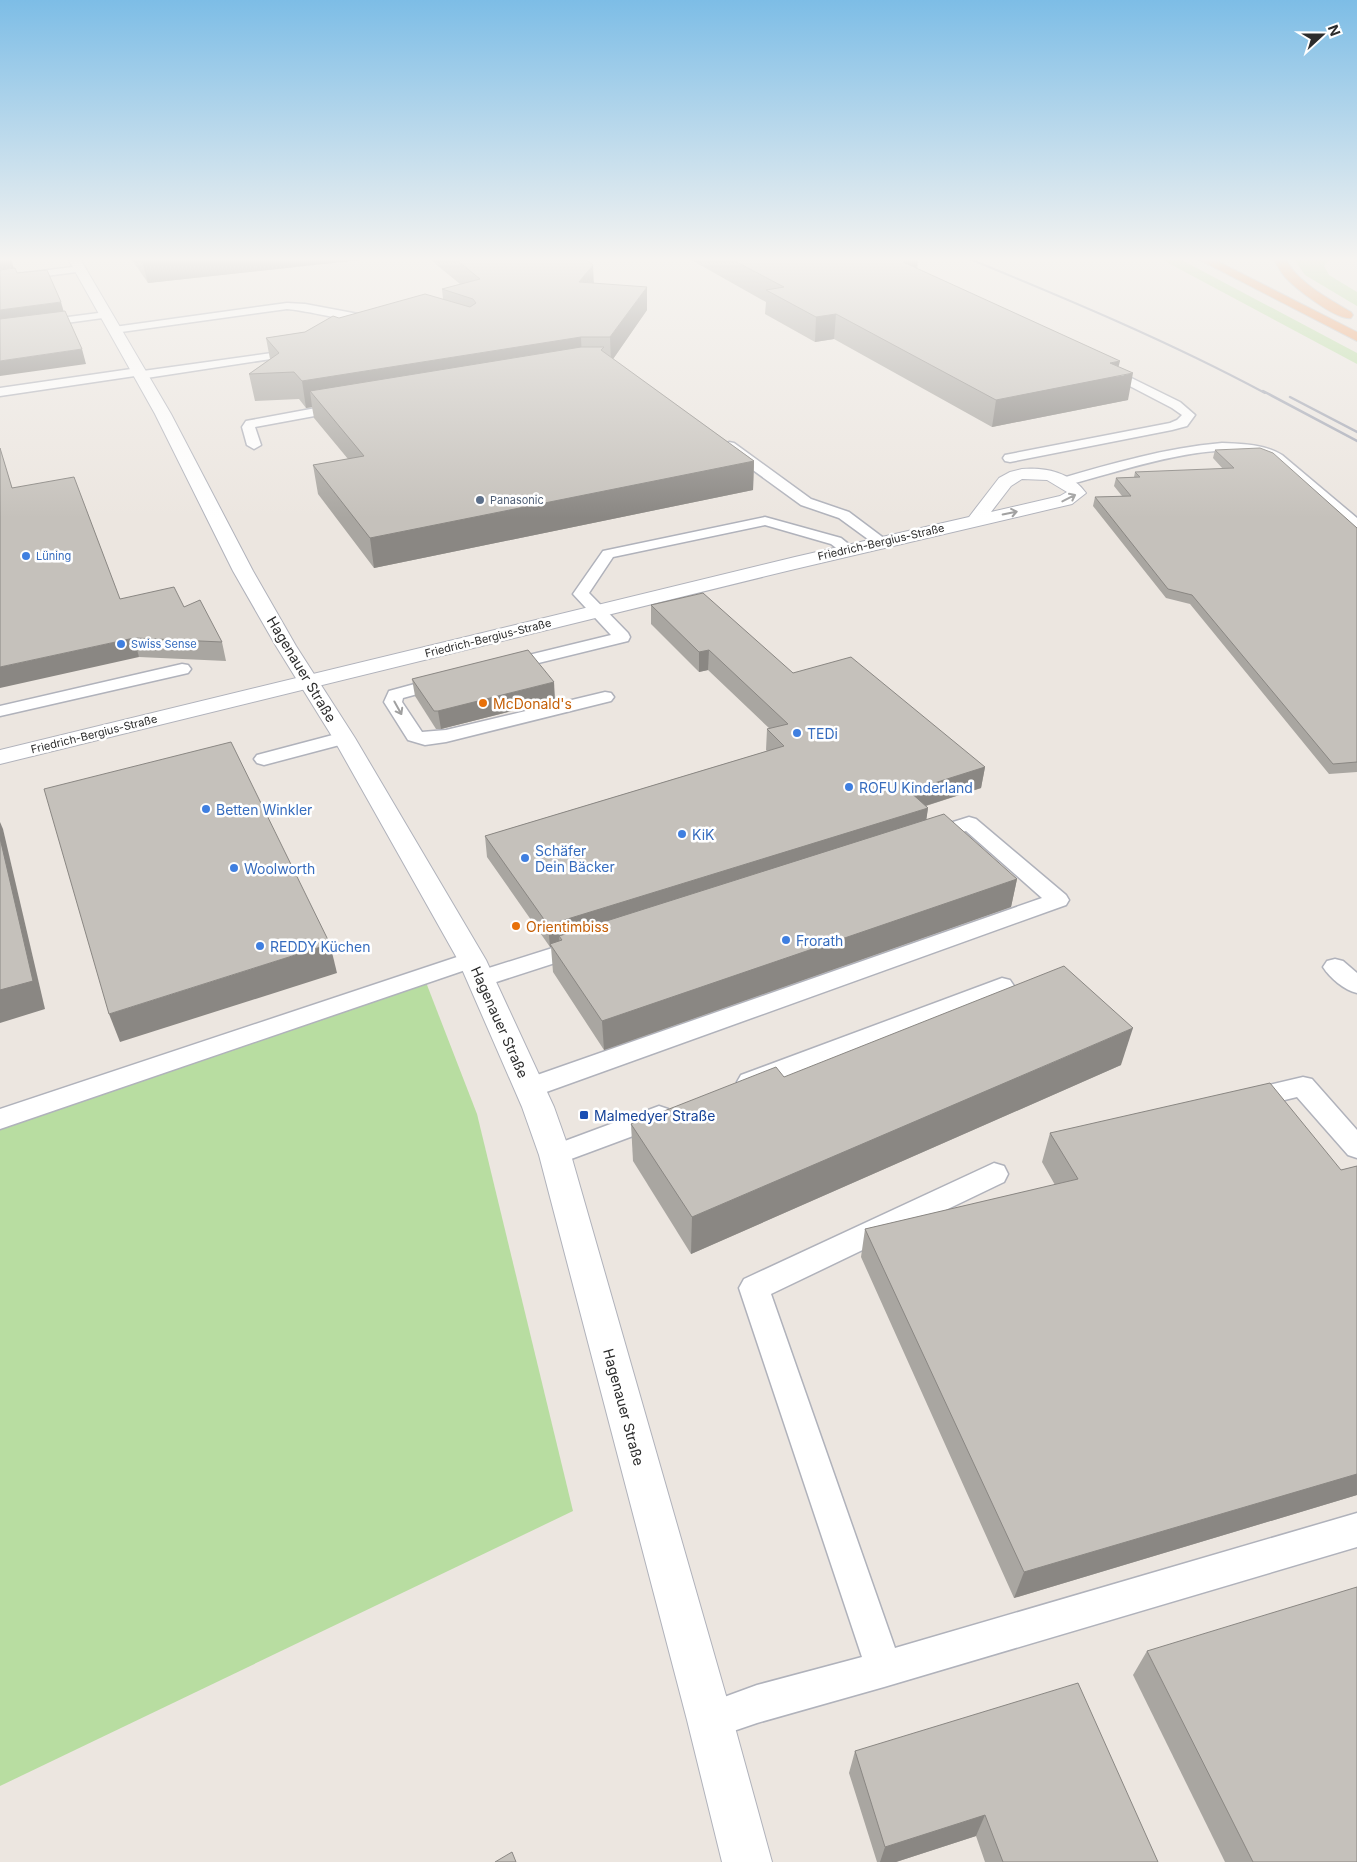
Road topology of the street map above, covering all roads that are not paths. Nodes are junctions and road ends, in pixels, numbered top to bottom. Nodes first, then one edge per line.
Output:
1 (122, 344) edge
2 (310, 348) edge
3 (1096, 365) edge
4 (139, 374) junction
5 (0, 392) edge
6 (360, 404) edge
7 (722, 442) edge
8 (254, 445) dead end
9 (1010, 458) dead end
10 (1064, 482) junction
11 (976, 520) junction
12 (1357, 526) edge
13 (881, 542) junction
14 (848, 550) junction
15 (597, 611) junction
16 (182, 669) dead end
17 (486, 671) edge
18 (457, 678) edge
19 (308, 682) junction
20 (605, 696) dead end
21 (0, 711) edge
22 (344, 738) junction
23 (0, 757) edge
24 (264, 759) dead end
25 (912, 841) edge
26 (600, 941) edge
27 (1335, 967) dead end
28 (477, 970) junction
29 (1357, 985) edge
30 (1002, 986) dead end
31 (529, 1088) junction
32 (727, 1090) edge
33 (1227, 1104) edge
34 (681, 1108) edge
35 (0, 1119) edge
36 (1357, 1148) edge
37 (555, 1155) junction
38 (994, 1174) dead end
39 (1357, 1530) edge
40 (884, 1669) junction
41 (710, 1720) junction
42 (747, 1862) edge

1 - 4 street, Hagenauer Straße
2 - 4 lane
3 - 9 lane
4 - 5 lane
4 - 19 street, Hagenauer Straße
6 - 8 lane
7 - 13 lane
10 - 11 street
11 -> 10 street, Friedrich-Bergius-Straße
10 - 12 lane
11 - 13 street, Friedrich-Bergius-Straße
13 - 14 street, Friedrich-Bergius-Straße
14 - 15 street, Friedrich-Bergius-Straße
14 - 15 lane
15 - 17 lane
15 - 19 street, Friedrich-Bergius-Straße
16 - 21 lane
18 -> 20 lane
19 - 22 street, Hagenauer Straße
19 - 23 street, Friedrich-Bergius-Straße
22 - 24 lane
22 - 28 street, Hagenauer Straße
25 - 31 lane
26 - 28 lane
27 - 29 lane
28 - 31 street, Hagenauer Straße
28 - 35 lane
30 - 32 lane
31 - 37 street, Hagenauer Straße
33 - 36 lane
34 - 37 lane
37 - 41 street, Hagenauer Straße
38 - 40 lane
39 - 40 lane
40 - 41 lane
41 - 42 street, Hagenauer Straße

